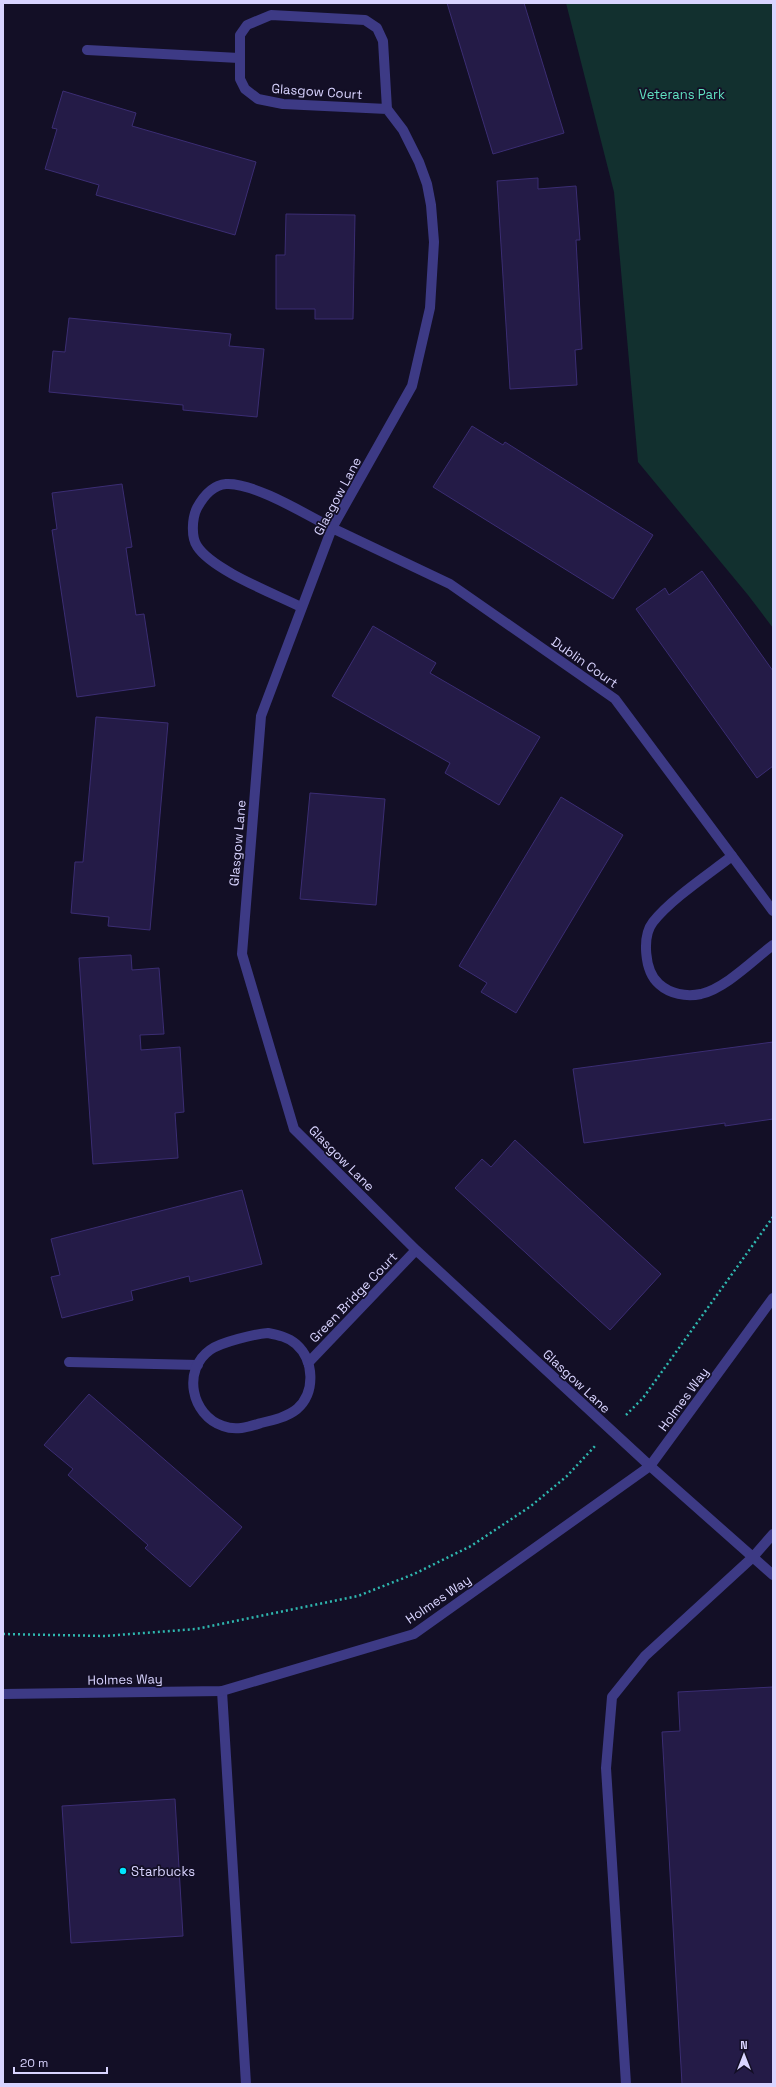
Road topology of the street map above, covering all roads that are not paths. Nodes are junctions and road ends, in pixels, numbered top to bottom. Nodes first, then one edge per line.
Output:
1 (87, 50) dead end
2 (239, 58) junction
3 (387, 109) junction
4 (332, 528) junction
5 (301, 607) junction
6 (732, 856) junction
7 (773, 911) edge
8 (773, 944) edge
9 (416, 1250) junction
10 (773, 1298) edge
11 (69, 1362) dead end
12 (308, 1363) junction
13 (198, 1365) junction
14 (650, 1466) junction
15 (773, 1534) edge
16 (753, 1557) junction
17 (773, 1575) edge
18 (222, 1691) junction
19 (3, 1694) edge
20 (246, 2084) edge
21 (626, 2084) edge

1 - 2 street
2 - 3 street, Glasgow Court
2 - 3 street, Glasgow Court
3 - 4 street, Glasgow Lane
4 - 5 street, Glasgow Lane
4 - 5 street, Dublin Court
4 - 6 street, Dublin Court
5 - 9 street, Glasgow Lane
6 - 7 street, Dublin Court
6 - 8 street
9 - 12 street, Green Bridge Court
9 - 14 street, Glasgow Lane
10 - 14 street, Holmes Way
11 - 13 street
12 - 13 street, Green Bridge Court
12 - 13 street, Green Bridge Court
14 - 16 street, Glasgow Lane
14 - 18 street, Holmes Way
15 - 16 street
16 - 17 street, Glasgow Lane
16 - 21 street
18 - 19 street, Holmes Way
18 - 20 street

